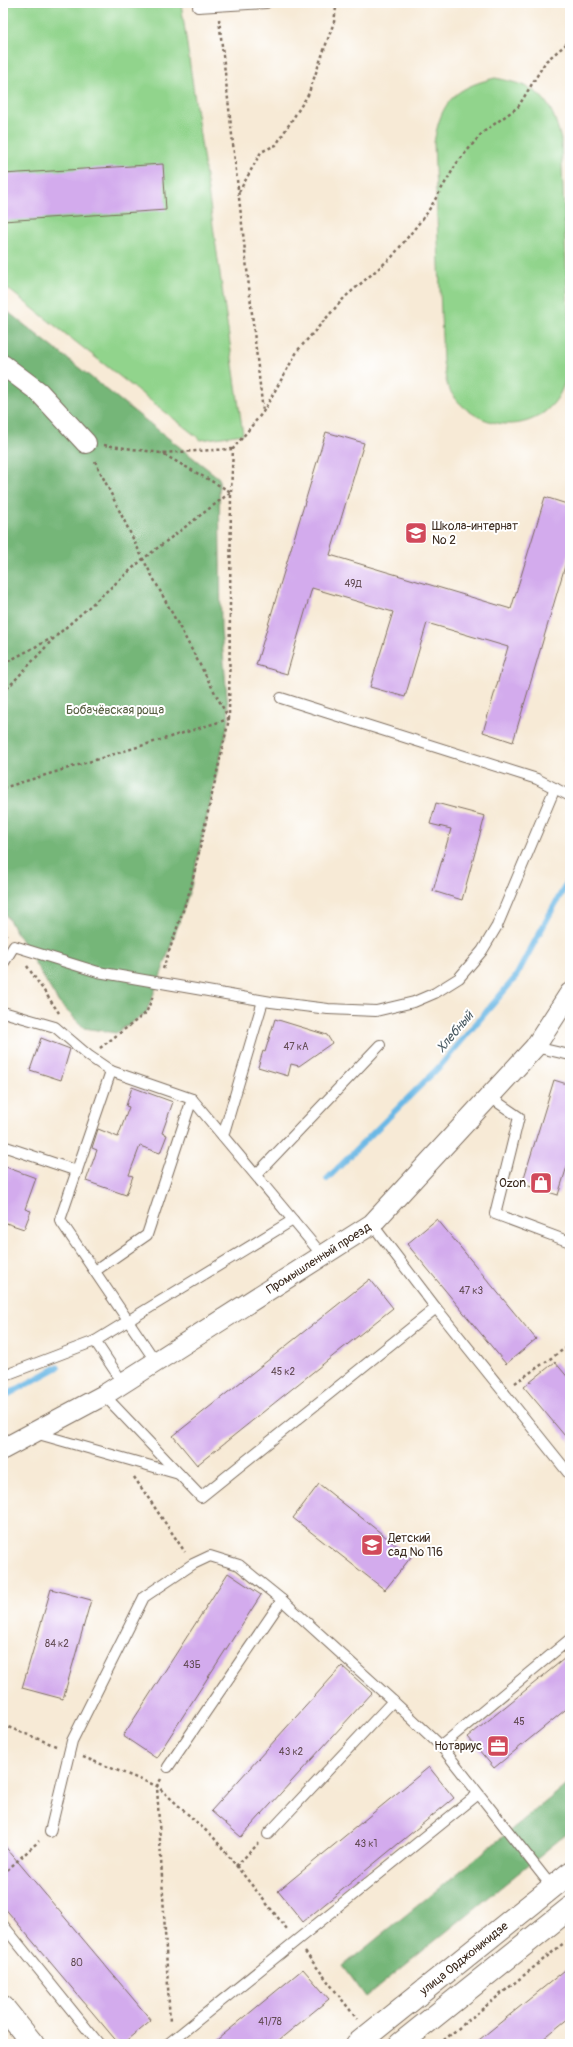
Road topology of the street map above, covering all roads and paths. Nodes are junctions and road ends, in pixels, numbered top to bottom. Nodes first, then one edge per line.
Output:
1 (266, 3) edge
2 (340, 3) edge
3 (218, 6) junction
4 (198, 7) dead end
5 (570, 41) edge
6 (239, 192) junction
7 (3, 366) edge
8 (263, 412) junction
9 (86, 443) junction
10 (233, 449) junction
11 (161, 453) junction
12 (230, 492) junction
13 (143, 558) junction
14 (55, 637) junction
15 (3, 664) edge
16 (3, 694) edge
17 (281, 698) dead end
18 (229, 719) junction
19 (3, 788) edge
20 (555, 788) junction
21 (570, 796) edge
22 (3, 930) edge
23 (14, 946) junction
24 (3, 964) edge
25 (158, 983) junction
26 (570, 993) edge
27 (263, 1001) junction
28 (3, 1012) edge
29 (62, 1017) dead end
30 (380, 1045) dead end
31 (535, 1046) junction
32 (570, 1055) edge
33 (89, 1056) junction
34 (111, 1071) junction
35 (490, 1097) junction
36 (192, 1099) junction
37 (223, 1136) junction
38 (3, 1146) edge
39 (77, 1171) junction
40 (256, 1175) junction
41 (293, 1220) junction
42 (372, 1224) junction
43 (570, 1242) edge
44 (323, 1256) junction
45 (95, 1271) junction
46 (436, 1308) junction
47 (129, 1321) junction
48 (95, 1341) junction
49 (570, 1345) edge
50 (156, 1362) junction
51 (3, 1376) edge
52 (123, 1383) junction
53 (503, 1391) junction
54 (104, 1395) junction
55 (35, 1433) junction
56 (3, 1449) edge
57 (121, 1458) junction
58 (179, 1474) junction
59 (570, 1474) edge
60 (194, 1564) junction
61 (282, 1600) junction
62 (570, 1639) edge
63 (393, 1700) junction
64 (3, 1726) edge
65 (441, 1746) junction
66 (69, 1752) junction
67 (168, 1767) dead end
68 (157, 1786) junction
69 (477, 1795) junction
70 (50, 1832) joint
71 (268, 1834) joint
72 (236, 1866) junction
73 (570, 1873) edge
74 (3, 1874) edge
75 (552, 1888) junction
76 (570, 1909) edge
77 (3, 1925) edge
78 (570, 1938) edge
79 (296, 1940) junction
80 (3, 2007) edge
81 (360, 2022) dead end
82 (169, 2043) edge
83 (33, 2044) edge
84 (99, 2044) edge
85 (357, 2044) edge
86 (400, 2044) edge
87 (439, 2044) edge

1 - 3 lane
2 - 6 path
3 - 4 lane
3 - 6 path
5 - 8 path
6 - 8 path
7 - 9 street
8 - 10 path
9 - 11 path
9 - 13 path
10 - 11 path
10 - 12 path
11 - 12 path
12 - 13 path
12 - 18 path
13 - 14 path
13 - 18 path
14 - 15 path
14 - 16 path
17 - 20 lane
18 - 19 path
18 - 25 path
20 - 21 lane
20 - 27 lane
22 - 23 path
23 - 24 lane
23 - 25 lane
23 - 29 path
25 - 27 lane
25 - 33 path
26 - 31 street, Промышленный проезд
27 - 37 lane
28 - 33 lane
30 - 40 lane
31 - 32 lane
31 - 35 street, Промышленный проезд
33 - 34 lane
34 - 36 lane
34 - 39 lane
35 - 42 street, Промышленный проезд
35 - 43 lane
36 - 37 lane
36 - 45 lane
37 - 40 lane
38 - 39 lane
39 - 45 lane
40 - 41 lane
41 - 44 lane
41 - 47 lane
42 - 44 street, Промышленный проезд
42 - 46 lane
44 - 50 street, Промышленный проезд
45 - 47 lane
46 - 53 lane
46 - 58 lane
47 - 48 lane
47 - 50 lane
48 - 51 lane
48 - 52 lane
49 - 53 path
50 - 52 street, Промышленный проезд
52 - 54 street, Промышленный проезд
53 - 59 lane
54 - 55 street, Промышленный проезд
54 - 58 lane
55 - 56 street, Промышленный проезд
55 - 57 lane
57 - 58 lane
57 - 60 path
60 - 61 lane
60 - 66 lane
61 - 63 lane
61 - 67 lane
62 - 65 lane
63 - 65 lane
63 - 71 lane
64 - 66 path
65 - 69 lane
66 - 68 path
66 - 70 lane
68 - 72 path
68 - 82 path
69 - 75 lane
69 - 79 lane
70 - 74 path
71 - 72 path
72 - 79 path
73 - 75 main road, улица Орджоникидзе
75 - 85 main road, улица Орджоникидзе
76 - 86 main road
77 - 84 lane
78 - 87 path
79 - 81 path
79 - 82 lane
80 - 83 main road

